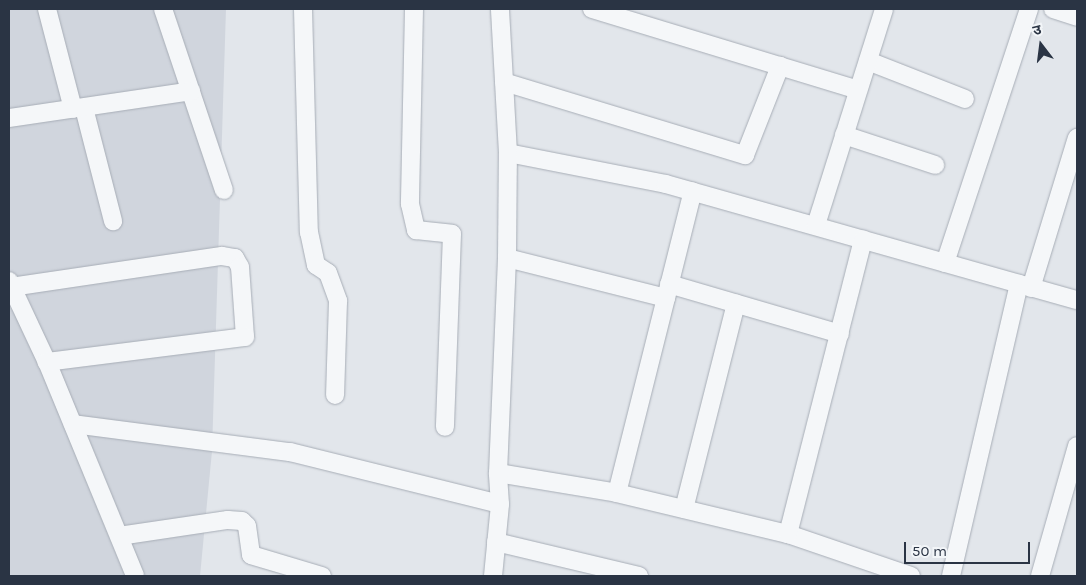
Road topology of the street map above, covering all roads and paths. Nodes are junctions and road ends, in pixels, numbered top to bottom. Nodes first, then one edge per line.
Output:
1 (47, 9) edge
2 (163, 9) edge
3 (303, 9) edge
4 (414, 9) edge
5 (500, 9) edge
6 (592, 9) edge
7 (884, 9) edge
8 (1029, 9) edge
9 (1052, 9) edge
10 (1077, 16) edge
11 (868, 61) junction
12 (780, 66) junction
13 (504, 82) junction
14 (858, 90) junction
15 (190, 91) junction
16 (965, 99) dead end
17 (79, 109) junction
18 (9, 118) edge
19 (844, 135) junction
20 (1077, 138) edge
21 (508, 154) junction
22 (935, 165) dead end
23 (224, 190) dead end
24 (693, 191) junction
25 (114, 221) dead end
26 (816, 226) junction
27 (863, 239) junction
28 (507, 258) junction
29 (945, 263) junction
30 (10, 284) edge
31 (1025, 286) junction
32 (668, 291) junction
33 (1077, 300) edge
34 (736, 303) junction
35 (840, 334) junction
36 (47, 362) junction
37 (335, 395) dead end
38 (73, 424) junction
39 (445, 427) dead end
40 (1077, 446) edge
41 (498, 473) junction
42 (617, 493) junction
43 (500, 504) junction
44 (684, 509) junction
45 (788, 534) junction
46 (119, 536) junction
47 (496, 542) junction
48 (135, 576) edge
49 (322, 576) edge
50 (493, 576) edge
51 (640, 576) edge
52 (911, 576) edge
53 (951, 576) edge
54 (1040, 576) edge

1 - 17 street
2 - 15 street
3 - 37 street
4 - 39 street
5 - 13 street
6 - 12 street
7 - 11 street
8 - 29 street
9 - 10 street
11 - 14 street
11 - 16 street
12 - 13 street
12 - 14 street
13 - 21 street
14 - 19 street
15 - 17 street
15 - 23 street
17 - 18 street
17 - 25 street
19 - 22 street
19 - 26 street
20 - 31 street
21 - 24 street
21 - 28 street
24 - 26 street
24 - 32 street
26 - 27 street
27 - 29 street
27 - 35 street
28 - 32 street
28 - 41 street
29 - 31 street
30 - 36 street
30 - 36 street
31 - 33 street
31 - 53 street
32 - 34 street
32 - 42 street
34 - 35 street
34 - 44 street
35 - 45 street
36 - 38 street
38 - 43 street
38 - 46 street
40 - 54 street
41 - 42 street
41 - 43 street
42 - 44 street
43 - 47 street
44 - 45 street
45 - 52 street
46 - 48 street
46 - 49 street
47 - 50 street
47 - 51 street

